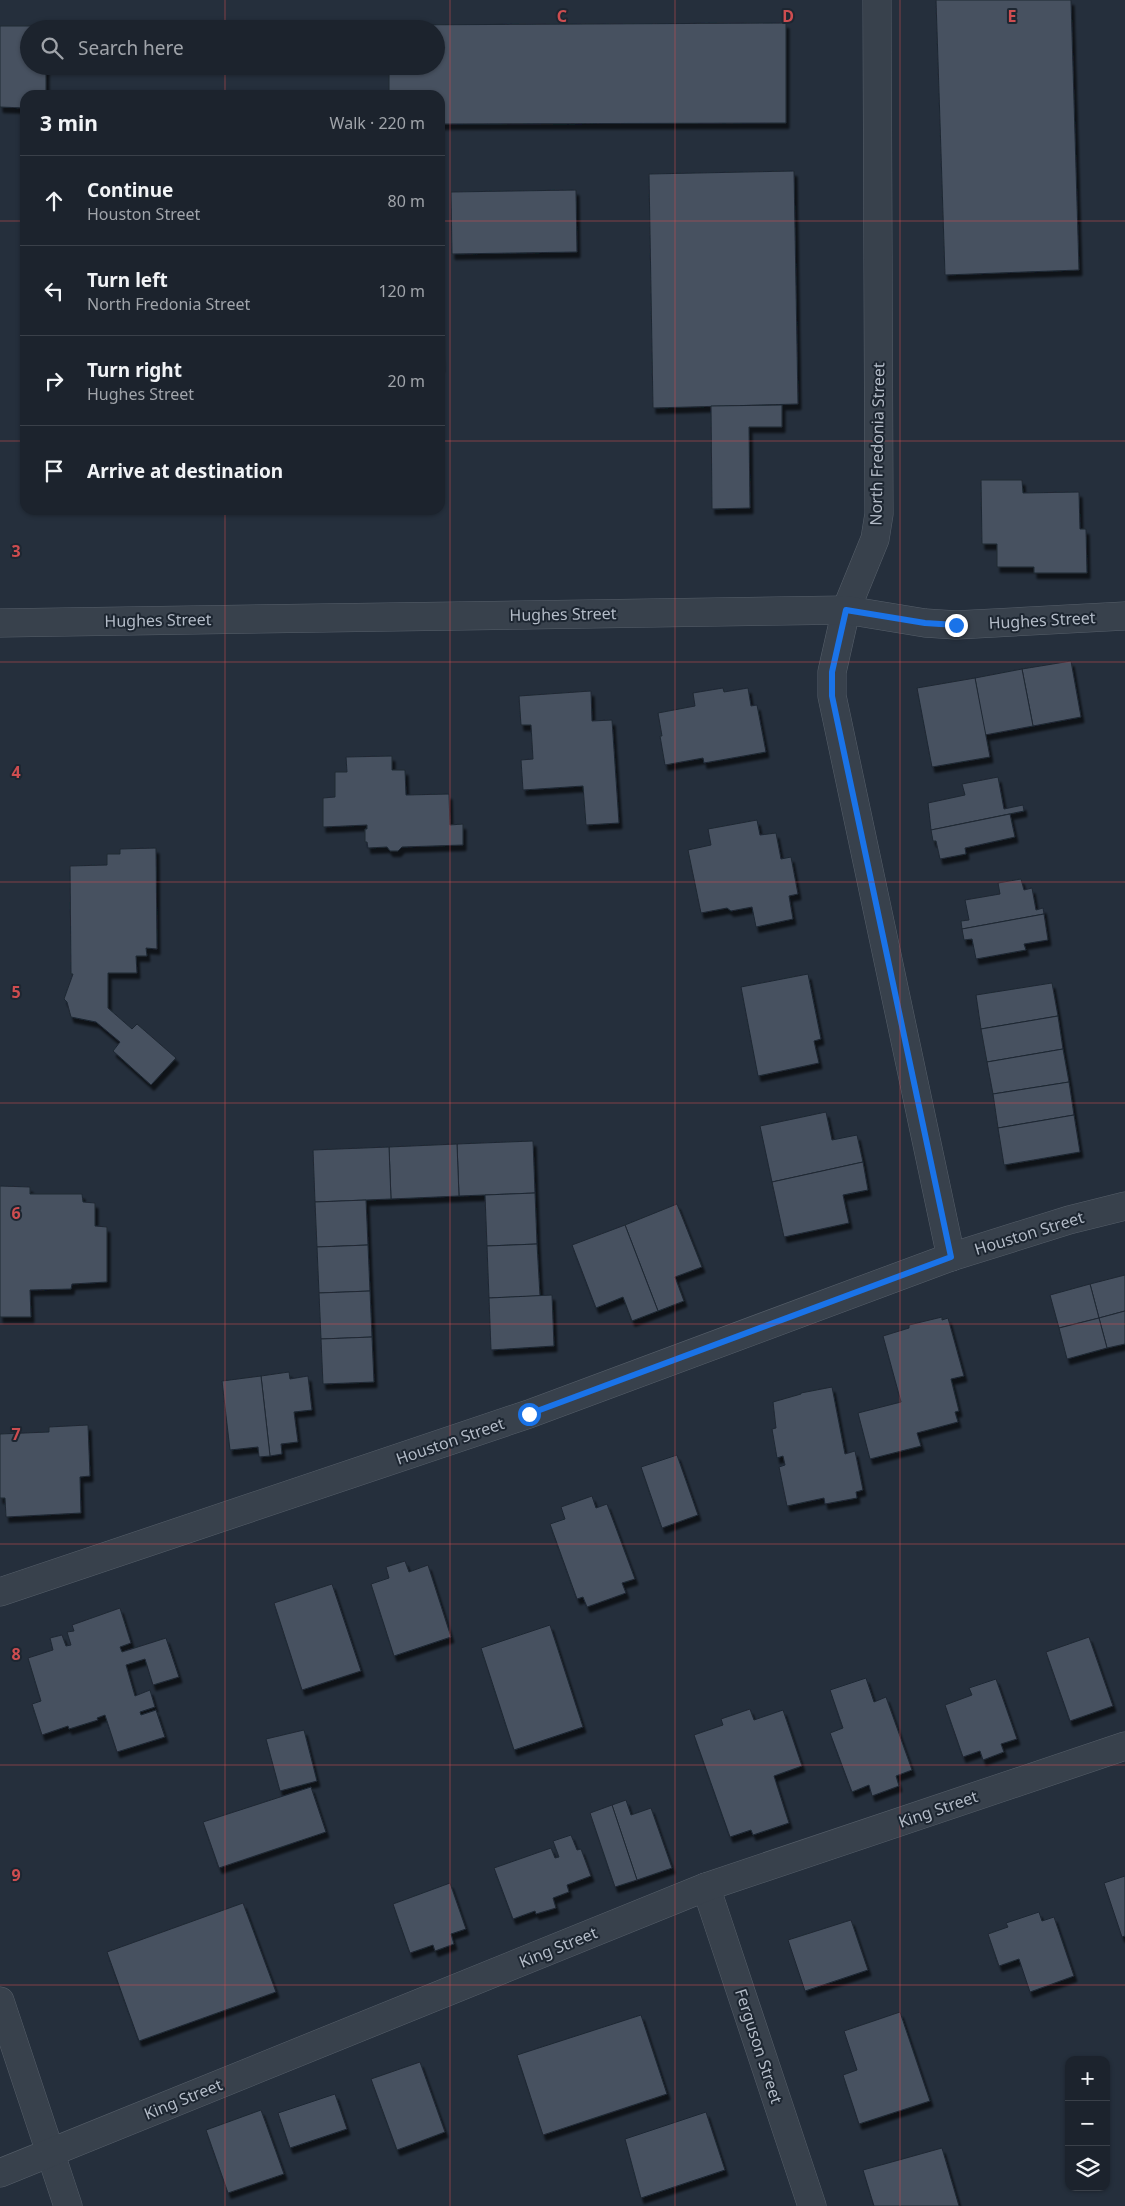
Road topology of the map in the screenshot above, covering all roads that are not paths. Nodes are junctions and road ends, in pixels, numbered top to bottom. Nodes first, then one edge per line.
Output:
1 (877, 0) edge
2 (846, 610) junction
3 (1125, 616) edge
4 (0, 623) edge
5 (1125, 1206) edge
6 (951, 1257) junction
7 (0, 1592) edge
8 (1125, 1746) edge
9 (706, 1887) junction
10 (0, 2000) edge
11 (51, 2153) junction
12 (0, 2173) edge
13 (68, 2206) edge
14 (812, 2206) edge

1 - 2 street, North Fredonia Street
2 - 3 street, Hughes Street
2 - 4 street, Hughes Street
2 - 6 street, North Fredonia Street
5 - 6 street, Houston Street
6 - 7 street, Houston Street
8 - 9 street, King Street
9 - 11 street, King Street
9 - 14 street, Ferguson Street
10 - 11 street
11 - 12 street, King Street
11 - 13 street

